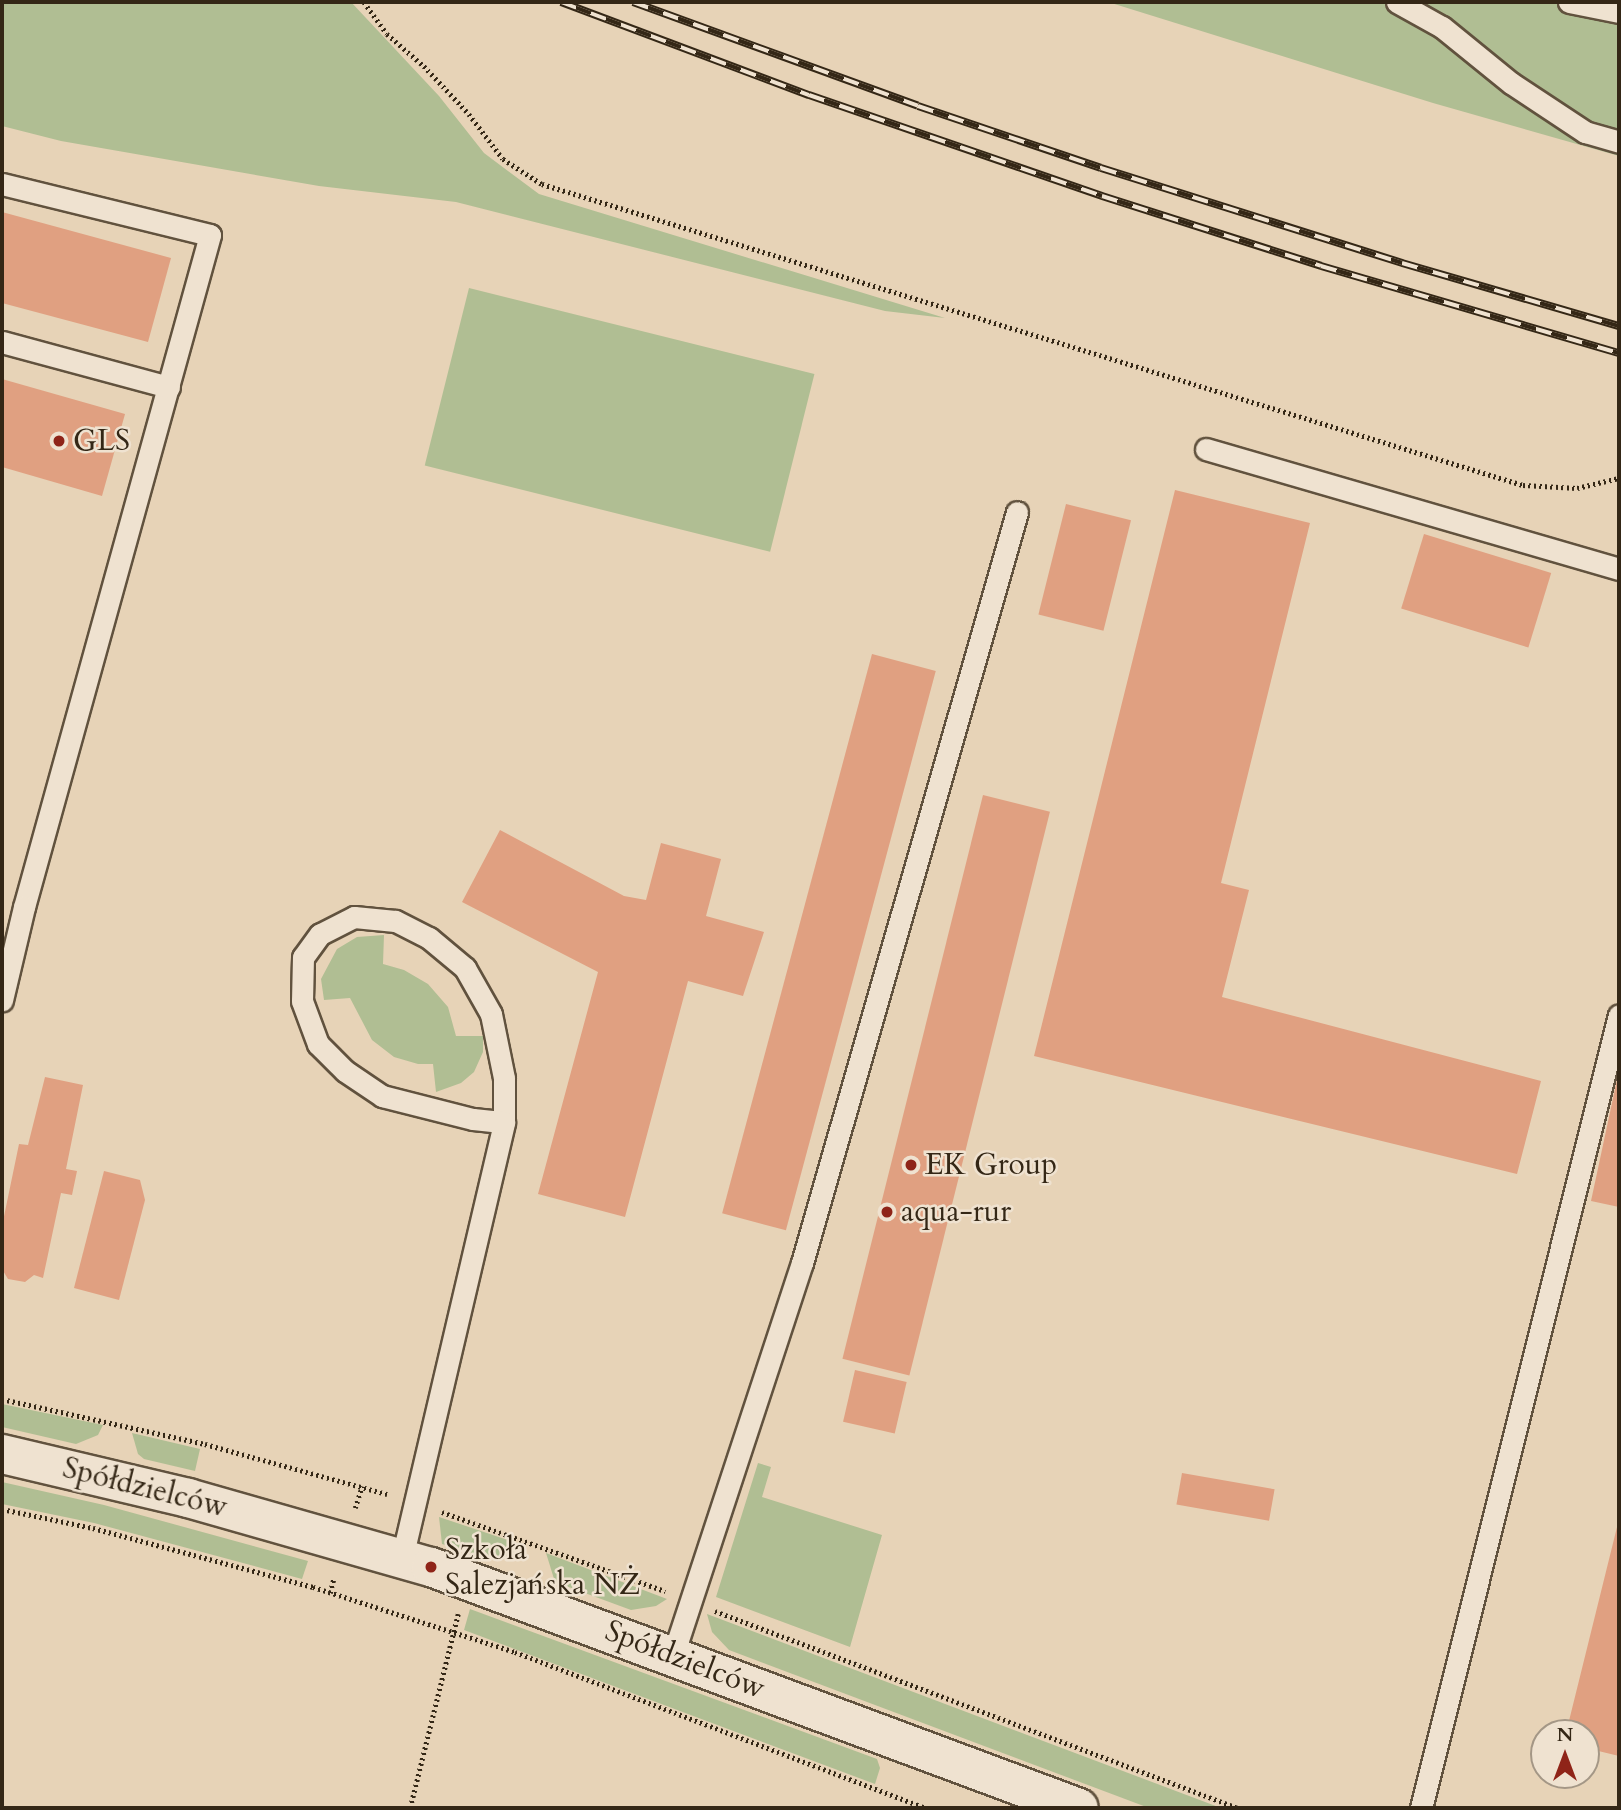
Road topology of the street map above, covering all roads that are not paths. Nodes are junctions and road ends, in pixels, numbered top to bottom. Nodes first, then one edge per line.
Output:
1 (1397, 2) edge
2 (1569, 2) edge
3 (1619, 12) edge
4 (1619, 142) edge
5 (2, 184) edge
6 (2, 342) edge
7 (169, 387) junction
8 (1206, 449) dead end
9 (1017, 512) dead end
10 (1619, 569) edge
11 (2, 1000) edge
12 (1619, 1015) edge
13 (504, 1122) junction
14 (2, 1454) edge
15 (402, 1558) junction
16 (673, 1655) junction
17 (1079, 1808) edge
18 (1421, 1808) edge

1 - 4 lane
2 - 3 lane
5 - 7 lane
6 - 7 lane
7 - 11 lane
8 - 10 lane
9 - 16 lane
12 - 18 lane
13 - 13 lane
13 - 15 lane
14 - 15 street, Spółdzielców
15 - 16 street, Spółdzielców
16 - 17 street, Spółdzielców

